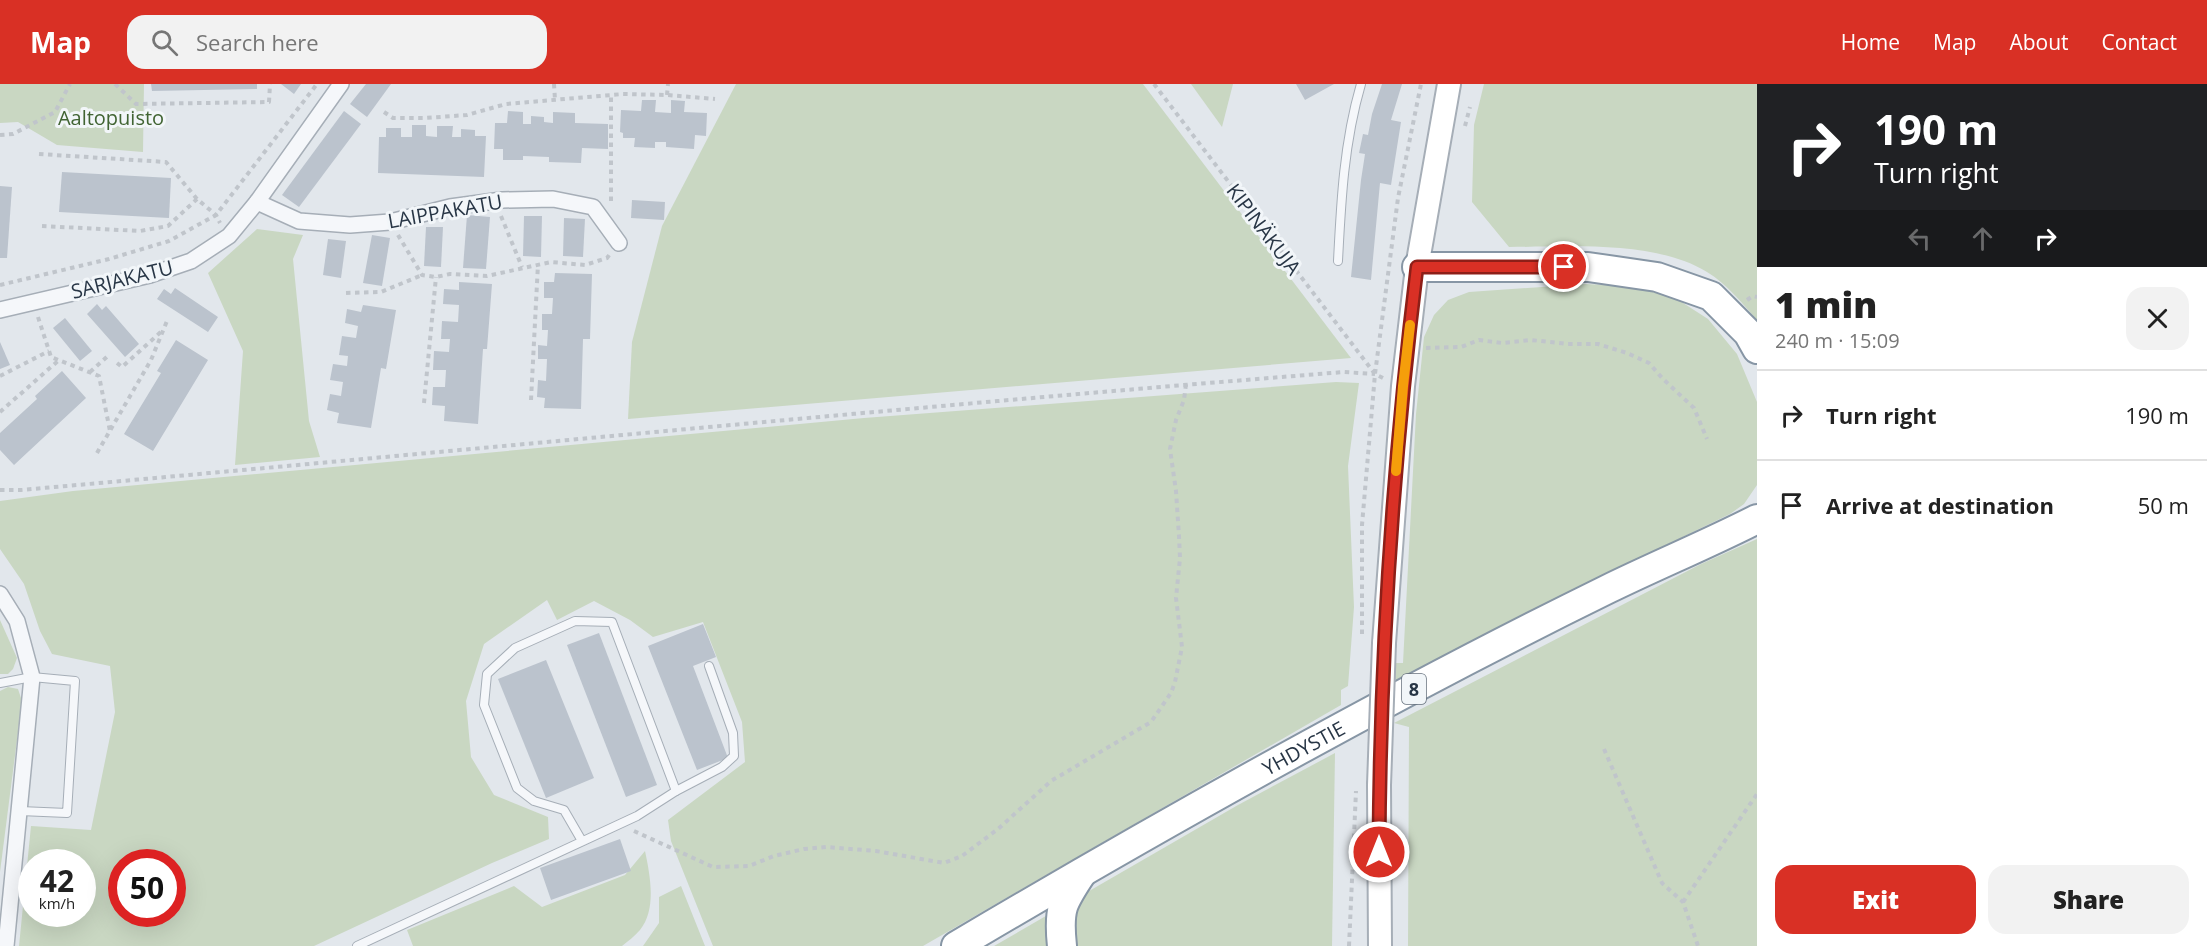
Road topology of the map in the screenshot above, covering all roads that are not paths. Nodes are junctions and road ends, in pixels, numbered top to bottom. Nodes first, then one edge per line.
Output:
1 (341, 84) edge
2 (1361, 84) edge
3 (1449, 84) edge
4 (256, 202) junction
5 (620, 243) road end
6 (1338, 261) dead end
7 (1417, 267) junction
8 (0, 310) edge
9 (1757, 349) edge
10 (1756, 518) edge
11 (0, 594) edge
12 (709, 666) dead end
13 (32, 677) junction
14 (0, 683) edge
15 (676, 791) junction
16 (20, 811) junction
17 (582, 842) junction
18 (1082, 873) junction
19 (6, 946) edge
20 (357, 946) edge
21 (956, 946) edge
22 (1062, 946) edge
23 (1380, 946) edge

1 - 4 street, SARJAKATU
2 - 6 lane
3 - 7 main road
4 - 5 street, LAIPPAKATU
4 - 8 street, SARJAKATU
7 - 9 highway
7 - 23 main road, bridge
10 - 18 highway, YHDYSTIE / 8
11 - 13 street
12 - 15 lane
13 - 14 lane
13 - 16 street
13 - 16 lane
15 - 17 lane
15 - 17 lane
16 - 19 street
17 - 20 lane
18 - 21 highway, YHDYSTIE / 8
18 - 22 highway

